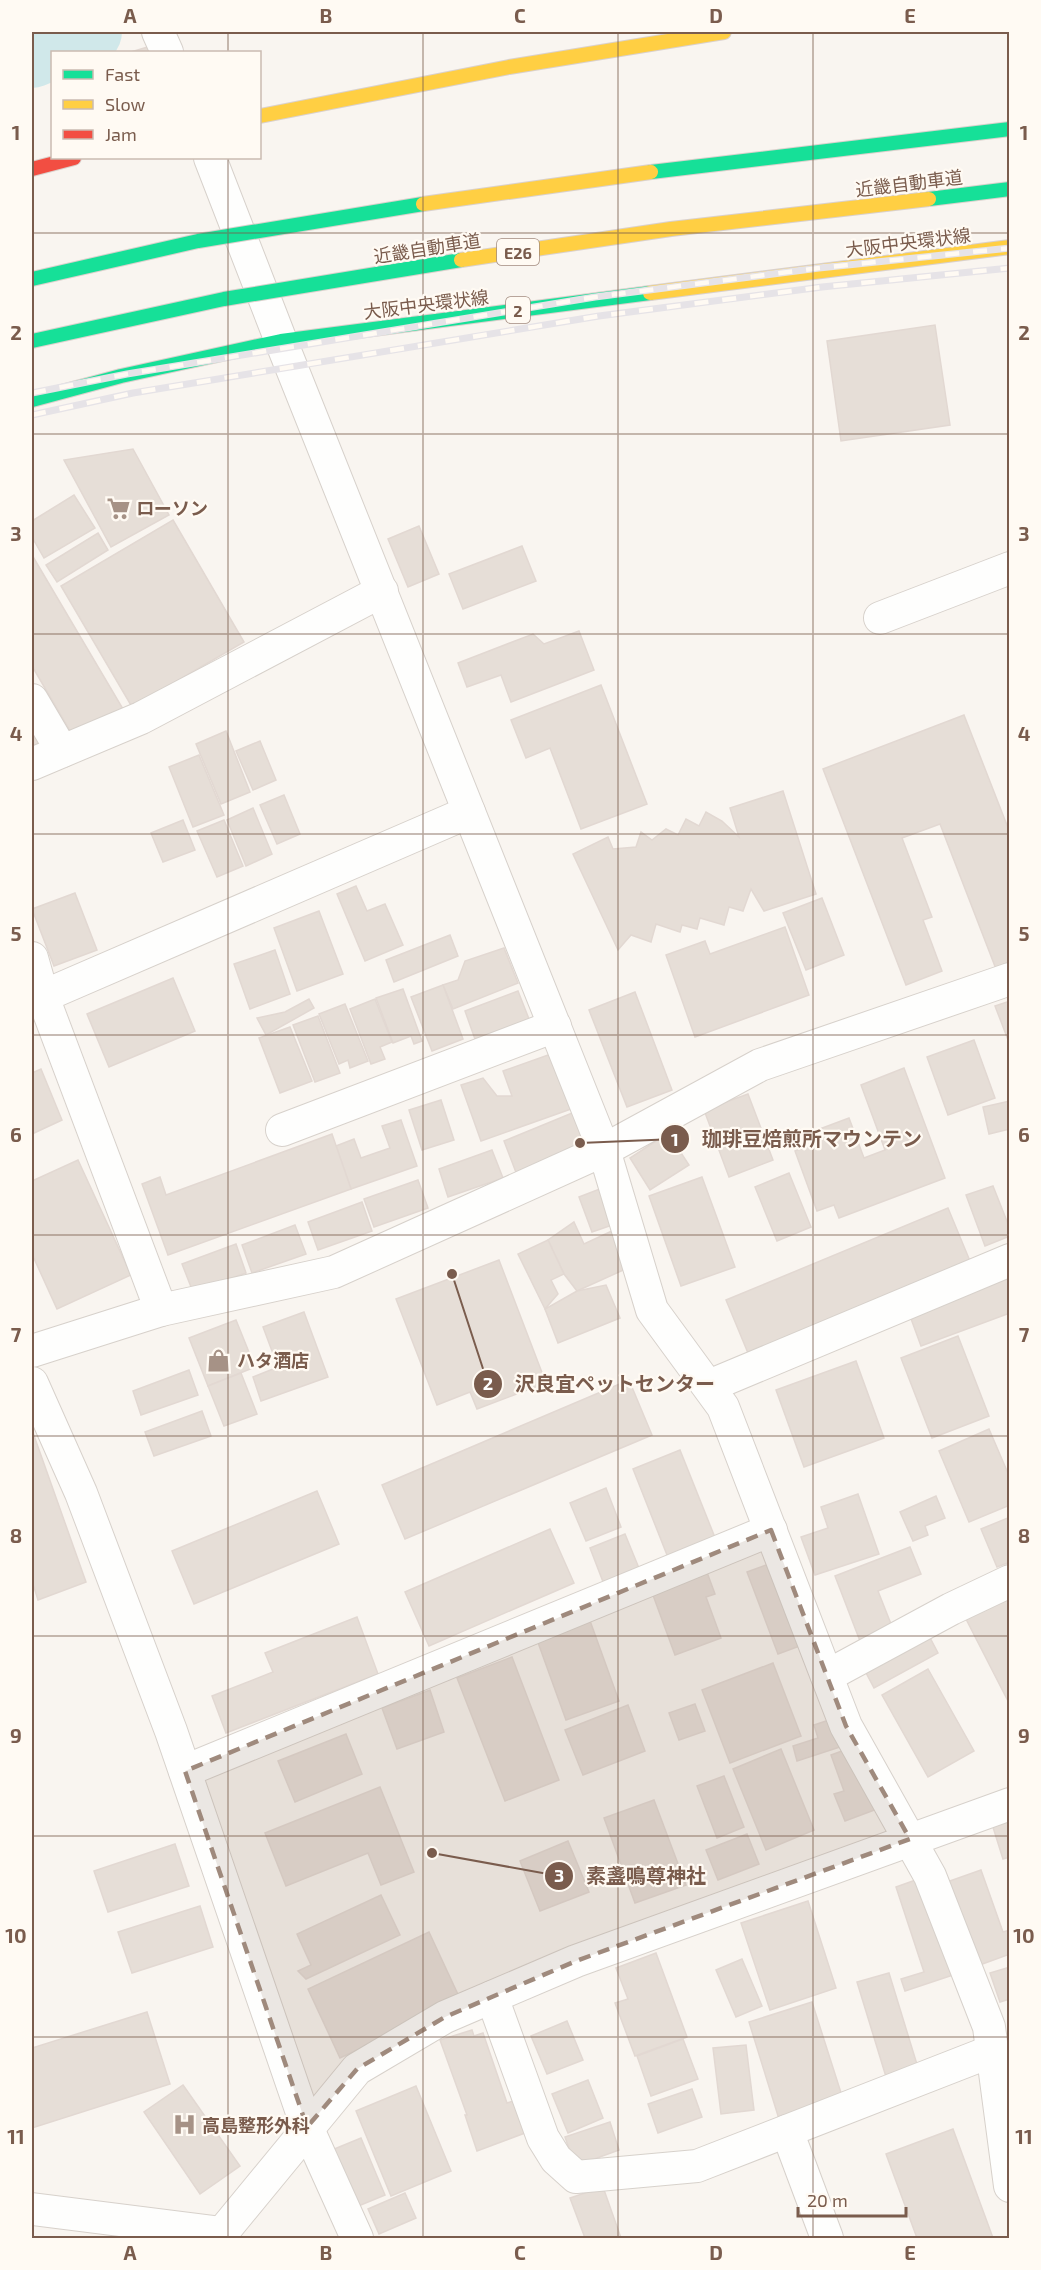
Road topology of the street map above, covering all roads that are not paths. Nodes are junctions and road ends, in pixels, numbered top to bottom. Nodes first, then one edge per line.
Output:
1 (158, 32) edge
2 (724, 32) edge
3 (167, 51) edge
4 (261, 116) edge
5 (1010, 129) edge
6 (70, 159) edge
7 (210, 159) edge
8 (32, 169) edge
9 (1010, 189) edge
10 (1010, 247) edge
11 (32, 279) edge
12 (32, 341) edge
13 (281, 341) junction
14 (32, 400) edge
15 (1010, 568) edge
16 (382, 591) junction
17 (880, 618) dead end
18 (32, 700) edge
19 (62, 752) junction
20 (32, 764) edge
21 (469, 812) junction
22 (32, 958) edge
23 (1010, 979) edge
24 (38, 999) edge
25 (555, 1026) junction
26 (282, 1130) dead end
27 (604, 1150) junction
28 (1010, 1260) edge
29 (161, 1310) junction
30 (32, 1351) edge
31 (32, 1383) edge
32 (709, 1386) junction
33 (771, 1530) junction
34 (1010, 1581) edge
35 (827, 1676) junction
36 (185, 1771) junction
37 (1010, 1804) edge
38 (910, 1839) junction
39 (492, 1997) junction
40 (992, 2051) junction
41 (307, 2127) junction
42 (787, 2131) junction
43 (1010, 2186) edge
44 (32, 2209) edge
45 (220, 2236) edge
46 (357, 2238) edge
47 (826, 2238) edge

1 - 3 street
2 - 4 main road
5 - 11 main road, bridge
6 - 8 main road
7 - 13 street
9 - 12 main road, 近畿自動車道 / E26, bridge
10 - 13 main road, 大阪中央環状線 / 2
13 - 14 main road, 大阪中央環状線 / 2
13 - 16 street
15 - 17 street
16 - 19 street
16 - 21 street
18 - 19 street
19 - 20 street
21 - 24 street
21 - 25 street
22 - 24 street
23 - 27 street
24 - 29 street
25 - 26 street
25 - 27 street
27 - 29 street
27 - 32 street
28 - 32 street
29 - 30 street
31 - 36 street
32 - 33 street
33 - 35 street
33 - 36 street
34 - 35 street
35 - 38 street
36 - 41 street
37 - 38 street
38 - 39 street
38 - 40 street
39 - 41 street
39 - 42 street
40 - 42 street
40 - 43 street
41 - 45 street
41 - 46 street
42 - 47 street
44 - 45 street

